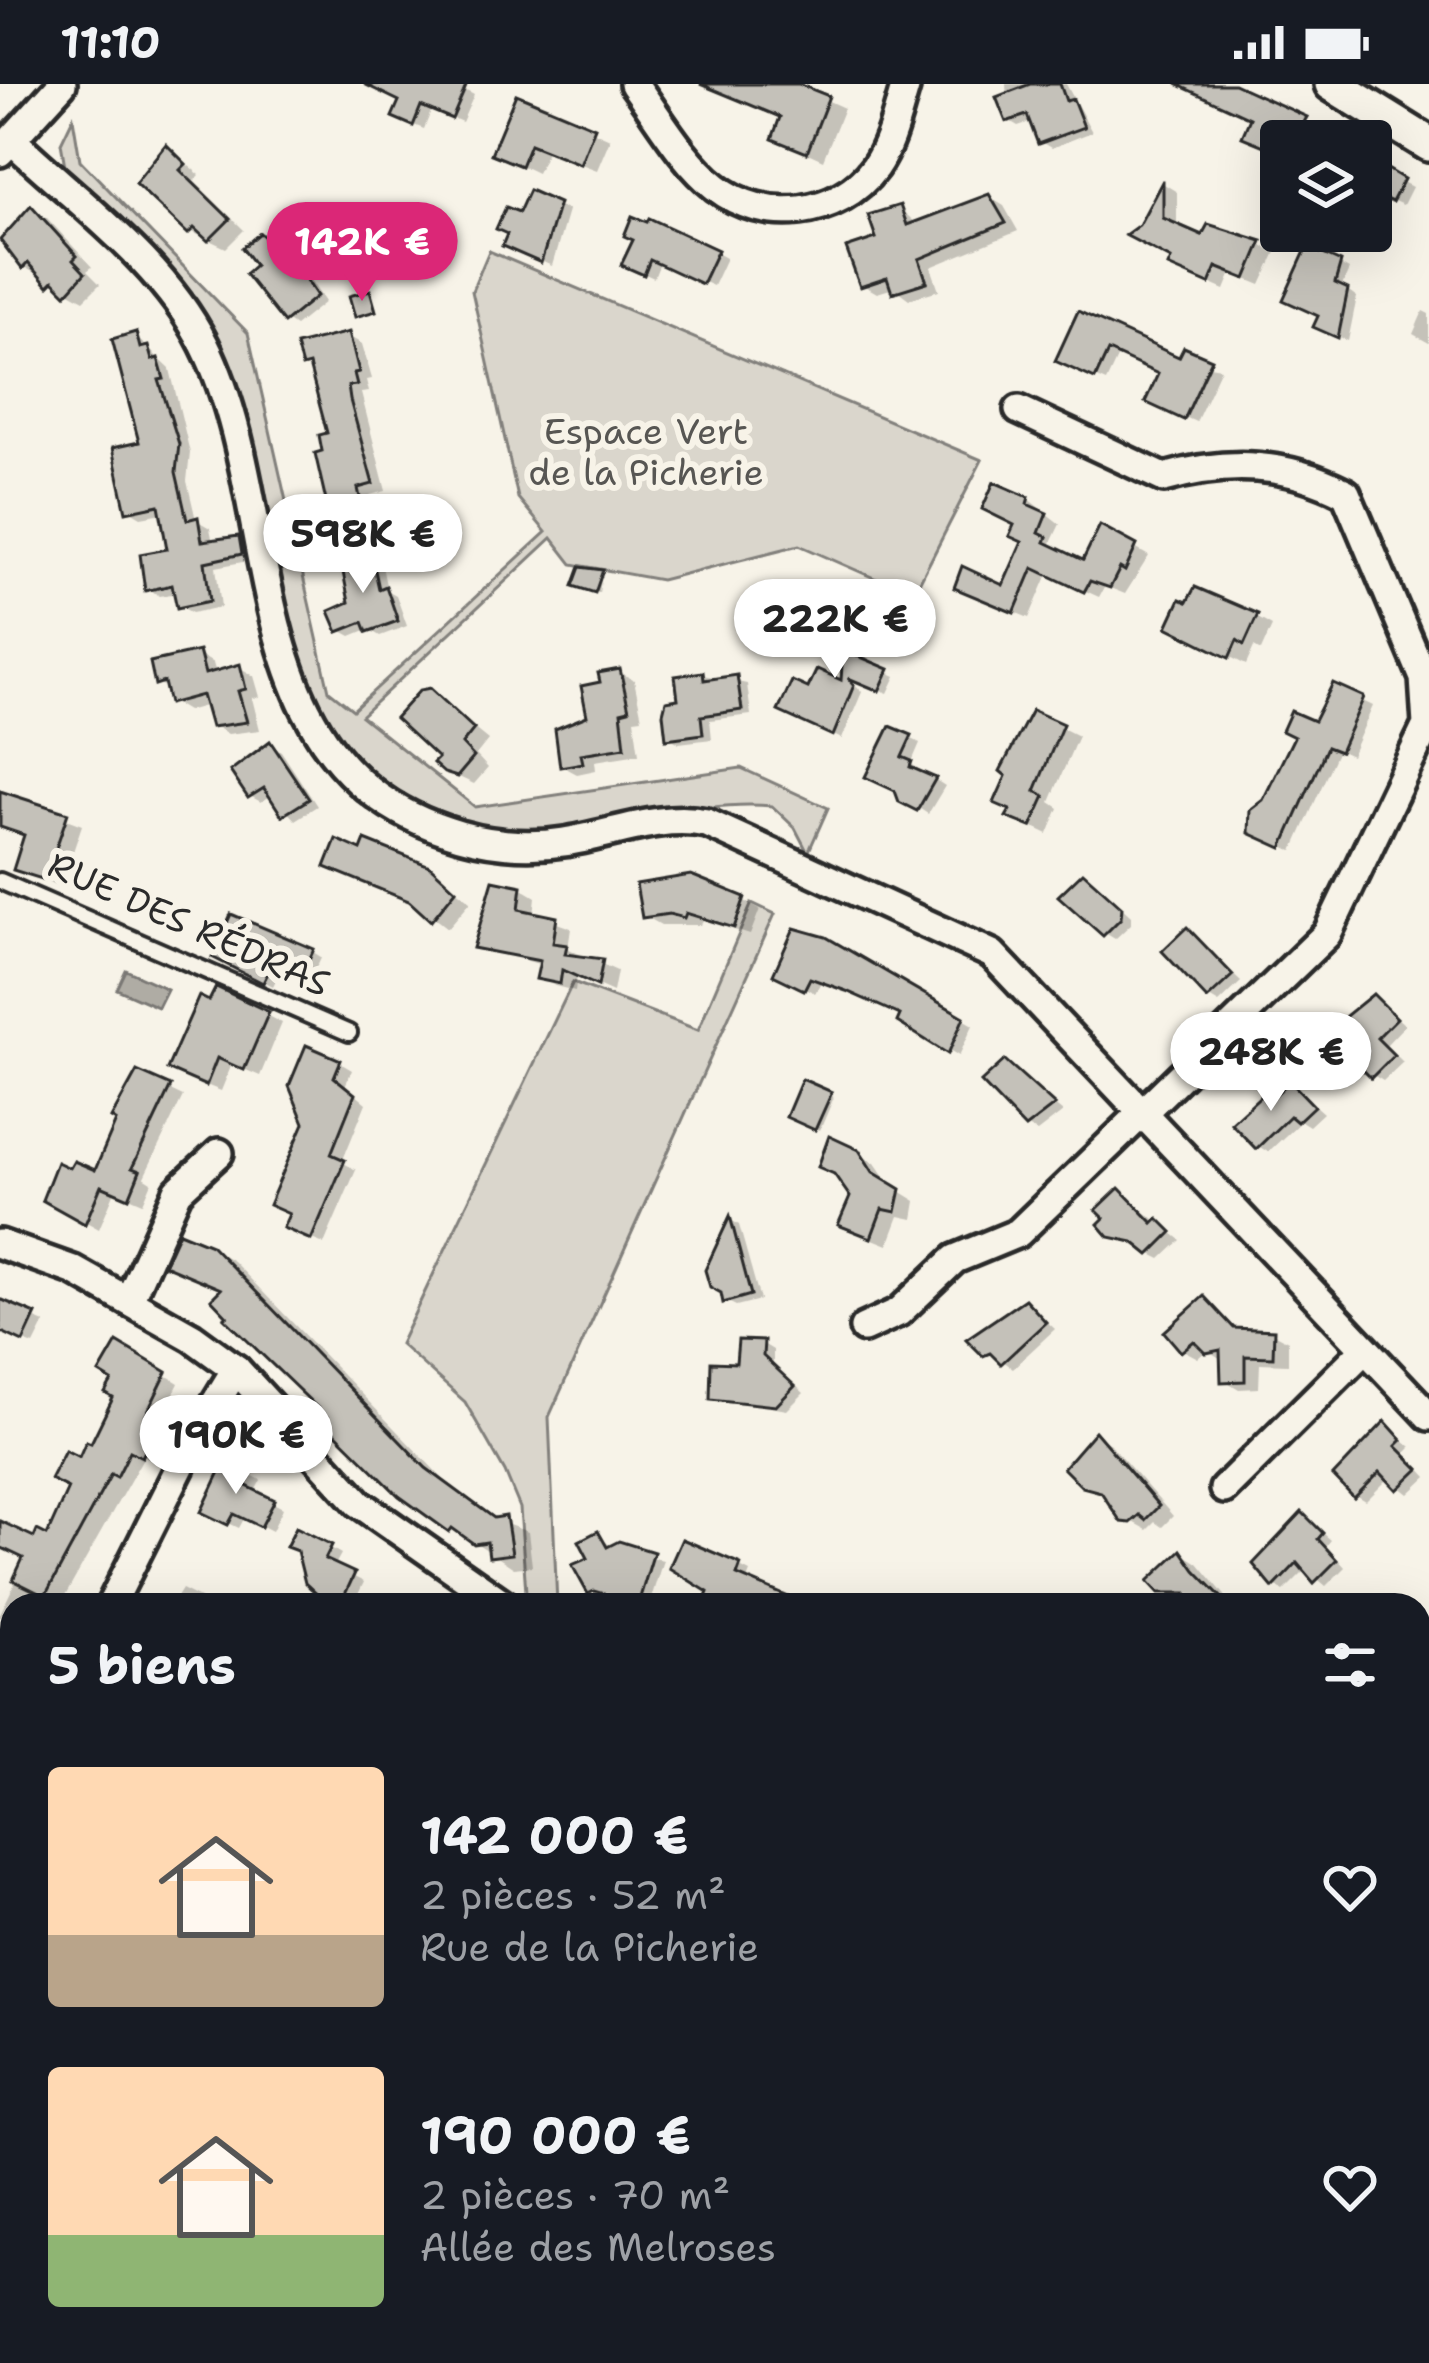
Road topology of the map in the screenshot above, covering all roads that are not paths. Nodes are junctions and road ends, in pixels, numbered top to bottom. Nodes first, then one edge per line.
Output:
1 (62, 84) edge
2 (634, 84) edge
3 (1331, 84) edge
4 (905, 88) dead end
5 (1429, 144) edge
6 (6, 146) edge
7 (1019, 410) dead end
8 (0, 881) edge
9 (349, 1034) dead end
10 (1142, 1114) junction
11 (219, 1153) dead end
12 (0, 1244) edge
13 (130, 1298) junction
14 (864, 1328) dead end
15 (1365, 1349) junction
16 (236, 1370) junction
17 (1429, 1416) edge
18 (1223, 1489) dead end
19 (117, 1593) edge
20 (488, 1593) edge

1 - 6 street
2 - 4 street
3 - 5 street
6 - 10 street
7 - 10 street
8 - 9 lane, RUE DES RÉDRAS
10 - 14 street
10 - 15 street
11 - 13 street
12 - 13 street
13 - 16 street
15 - 17 street
15 - 18 street
16 - 19 street
16 - 20 street

